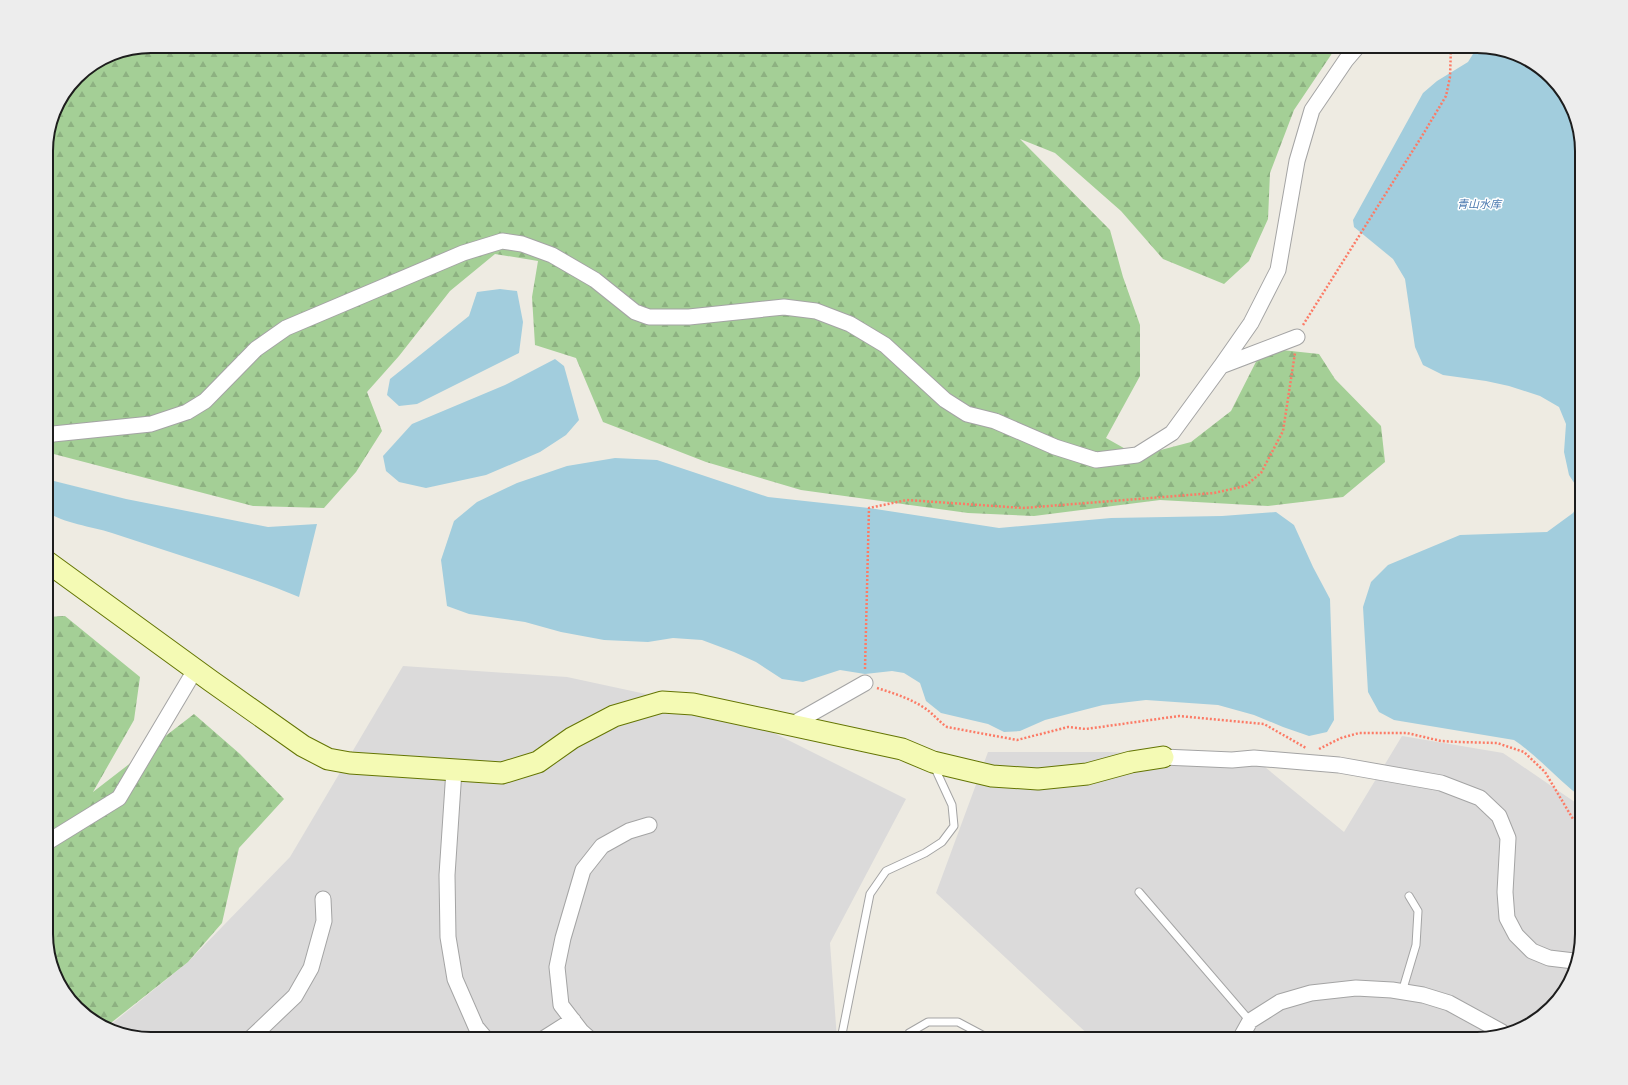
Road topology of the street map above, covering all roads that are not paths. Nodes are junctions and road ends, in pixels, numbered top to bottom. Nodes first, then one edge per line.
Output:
1 (1352, 53) edge
2 (1297, 337) dead end
3 (1222, 366) junction
4 (53, 434) edge
5 (53, 566) edge
6 (195, 670) junction
7 (864, 683) road end
8 (791, 725) junction
9 (1163, 757) joint
10 (933, 762) junction
11 (454, 770) junction
12 (648, 825) dead end
13 (53, 839) edge
14 (1139, 892) dead end
15 (1409, 896) dead end
16 (322, 899) dead end
17 (1571, 961) edge
18 (1402, 992) junction
19 (573, 1020) junction
20 (1250, 1021) junction
21 (1498, 1030) edge
22 (257, 1032) edge
23 (480, 1032) edge
24 (554, 1032) edge
25 (582, 1032) edge
26 (842, 1032) edge
27 (911, 1032) edge
28 (977, 1032) edge
29 (1244, 1032) edge

1 - 3 street
2 - 3 street
3 - 4 street
5 - 6 street
6 - 11 street
6 - 13 street
7 - 8 street
8 - 10 street
8 - 11 street
9 - 10 street
9 - 17 street
10 - 26 lane
11 - 23 street
12 - 19 street
14 - 20 lane
15 - 18 lane
16 - 22 street
18 - 20 street
18 - 21 street
19 - 24 street
19 - 25 street
20 - 29 street
27 - 28 lane

